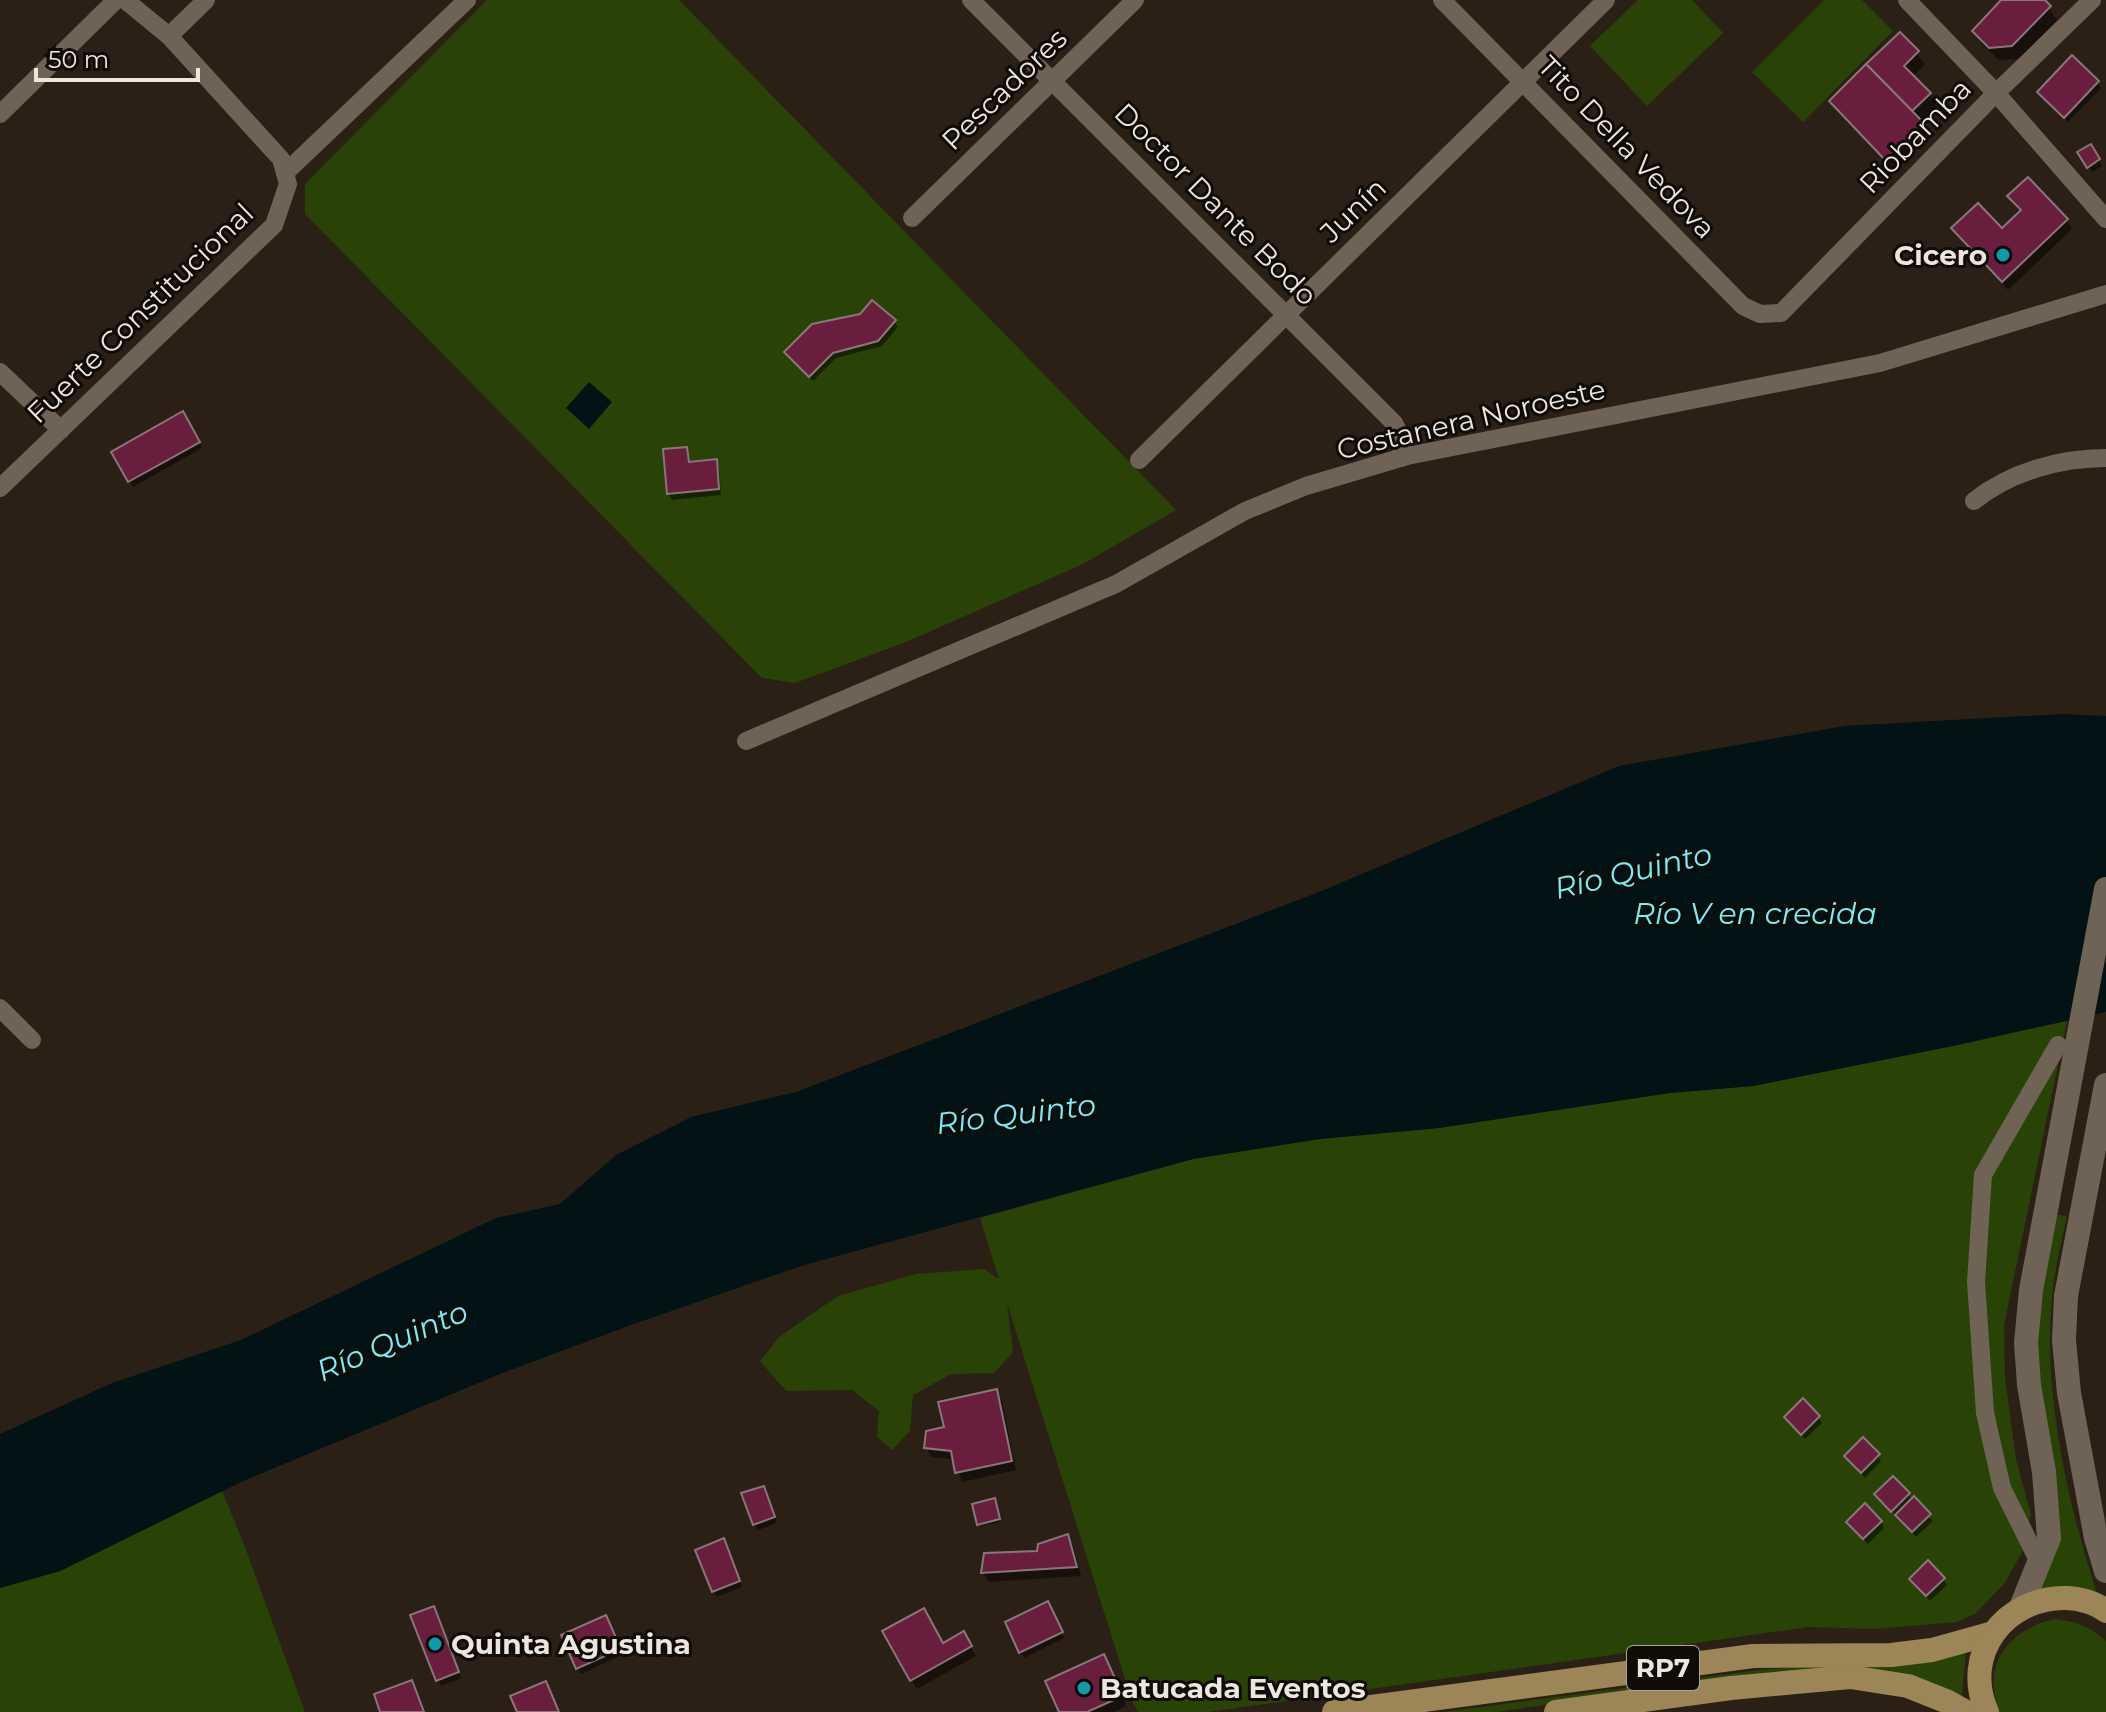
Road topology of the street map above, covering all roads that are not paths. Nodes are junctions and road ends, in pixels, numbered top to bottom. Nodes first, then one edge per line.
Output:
1 (116, 0) edge
2 (125, 0) edge
3 (206, 0) edge
4 (467, 0) edge
5 (971, 0) edge
6 (1135, 0) edge
7 (1442, 0) edge
8 (1606, 0) edge
9 (1907, 0) edge
10 (2092, 0) edge
11 (169, 36) junction
12 (1053, 81) junction
13 (1524, 82) junction
14 (1996, 93) junction
15 (0, 114) edge
16 (285, 173) junction
17 (912, 218) dead end
18 (2106, 219) edge
19 (2106, 294) edge
20 (1781, 313) joint
21 (1287, 314) junction
22 (0, 372) edge
23 (61, 430) junction
24 (1401, 458) junction
25 (2106, 458) edge
26 (1139, 460) dead end
27 (0, 488) edge
28 (1974, 501) dead end
29 (746, 741) dead end
30 (2106, 889) edge
31 (0, 1008) edge
32 (32, 1040) dead end
33 (2058, 1045) dead end
34 (2106, 1085) edge
35 (2040, 1564) junction
36 (2106, 1571) edge
37 (2021, 1607) junction
38 (2106, 1611) edge
39 (1993, 1633) junction
40 (1334, 1712) edge
41 (1556, 1712) edge
42 (1966, 1712) edge
43 (1987, 1712) edge

1 - 15 street
2 - 11 street
3 - 11 street
4 - 16 street
5 - 12 street, Doctor Dante Bodo
6 - 12 street, Pescadores
7 - 13 street, Tito Della Vedova
8 - 13 street, Junín
9 - 14 street
10 - 14 street, Riobamba
11 - 16 street
12 - 17 street, Pescadores
12 - 21 street, Doctor Dante Bodo
13 - 20 street, Tito Della Vedova
13 - 21 street, Junín
14 - 18 street
14 - 20 street, Riobamba
16 - 23 street, Fuerte Constitucional
19 - 24 street, Costanera Noroeste
21 - 24 street, Doctor Dante Bodo
21 - 26 street, Junín
22 - 23 street
23 - 27 street, Fuerte Constitucional
24 - 29 street, Costanera Noroeste
25 - 28 street
30 - 35 street
31 - 32 street
33 - 35 street
34 - 36 street
35 - 37 street
37 - 38 main road, RP7
37 - 39 main road, RP7
39 - 40 main road, RP7
39 - 43 main road, RP7
41 - 42 main road, RP7

